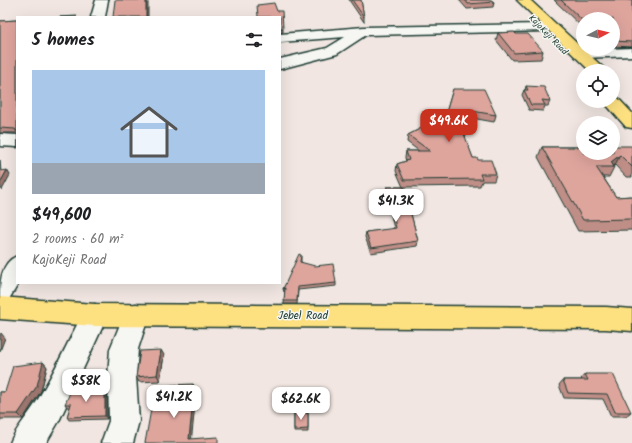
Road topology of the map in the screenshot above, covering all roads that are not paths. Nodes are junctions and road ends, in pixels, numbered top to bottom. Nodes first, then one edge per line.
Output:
1 (102, 0) edge
2 (512, 0) edge
3 (523, 0) edge
4 (98, 16) edge
5 (542, 28) junction
6 (364, 31) junction
7 (299, 37) junction
8 (281, 38) edge
9 (576, 48) edge
10 (281, 51) edge
11 (620, 52) edge
12 (632, 52) edge
13 (585, 56) edge
14 (281, 64) edge
15 (576, 64) edge
16 (592, 64) edge
17 (620, 92) edge
18 (632, 105) edge
19 (618, 108) edge
20 (632, 123) edge
21 (0, 140) edge
22 (16, 141) edge
23 (16, 267) edge
24 (0, 292) edge
25 (0, 308) edge
26 (94, 315) junction
27 (136, 315) junction
28 (632, 316) edge
29 (606, 318) junction
30 (632, 320) edge
31 (26, 443) edge
32 (117, 443) edge

1 - 4 street
2 - 5 main road, KajoKeji Road
3 - 9 main road, KajoKeji Road
5 - 6 street
5 - 15 main road, KajoKeji Road
6 - 7 street
6 - 14 street
7 - 8 street
7 - 10 street
11 - 12 street
13 - 16 main road, KajoKeji Road
17 - 18 main road
19 - 20 main road
21 - 22 street
23 - 24 street
25 - 26 main road, Jebel Road
26 - 27 main road, Jebel Road
26 - 31 street
27 - 29 main road, Jebel Road
27 - 32 street
28 - 29 main road, Jebel Road
29 - 30 main road, Jebel Road

